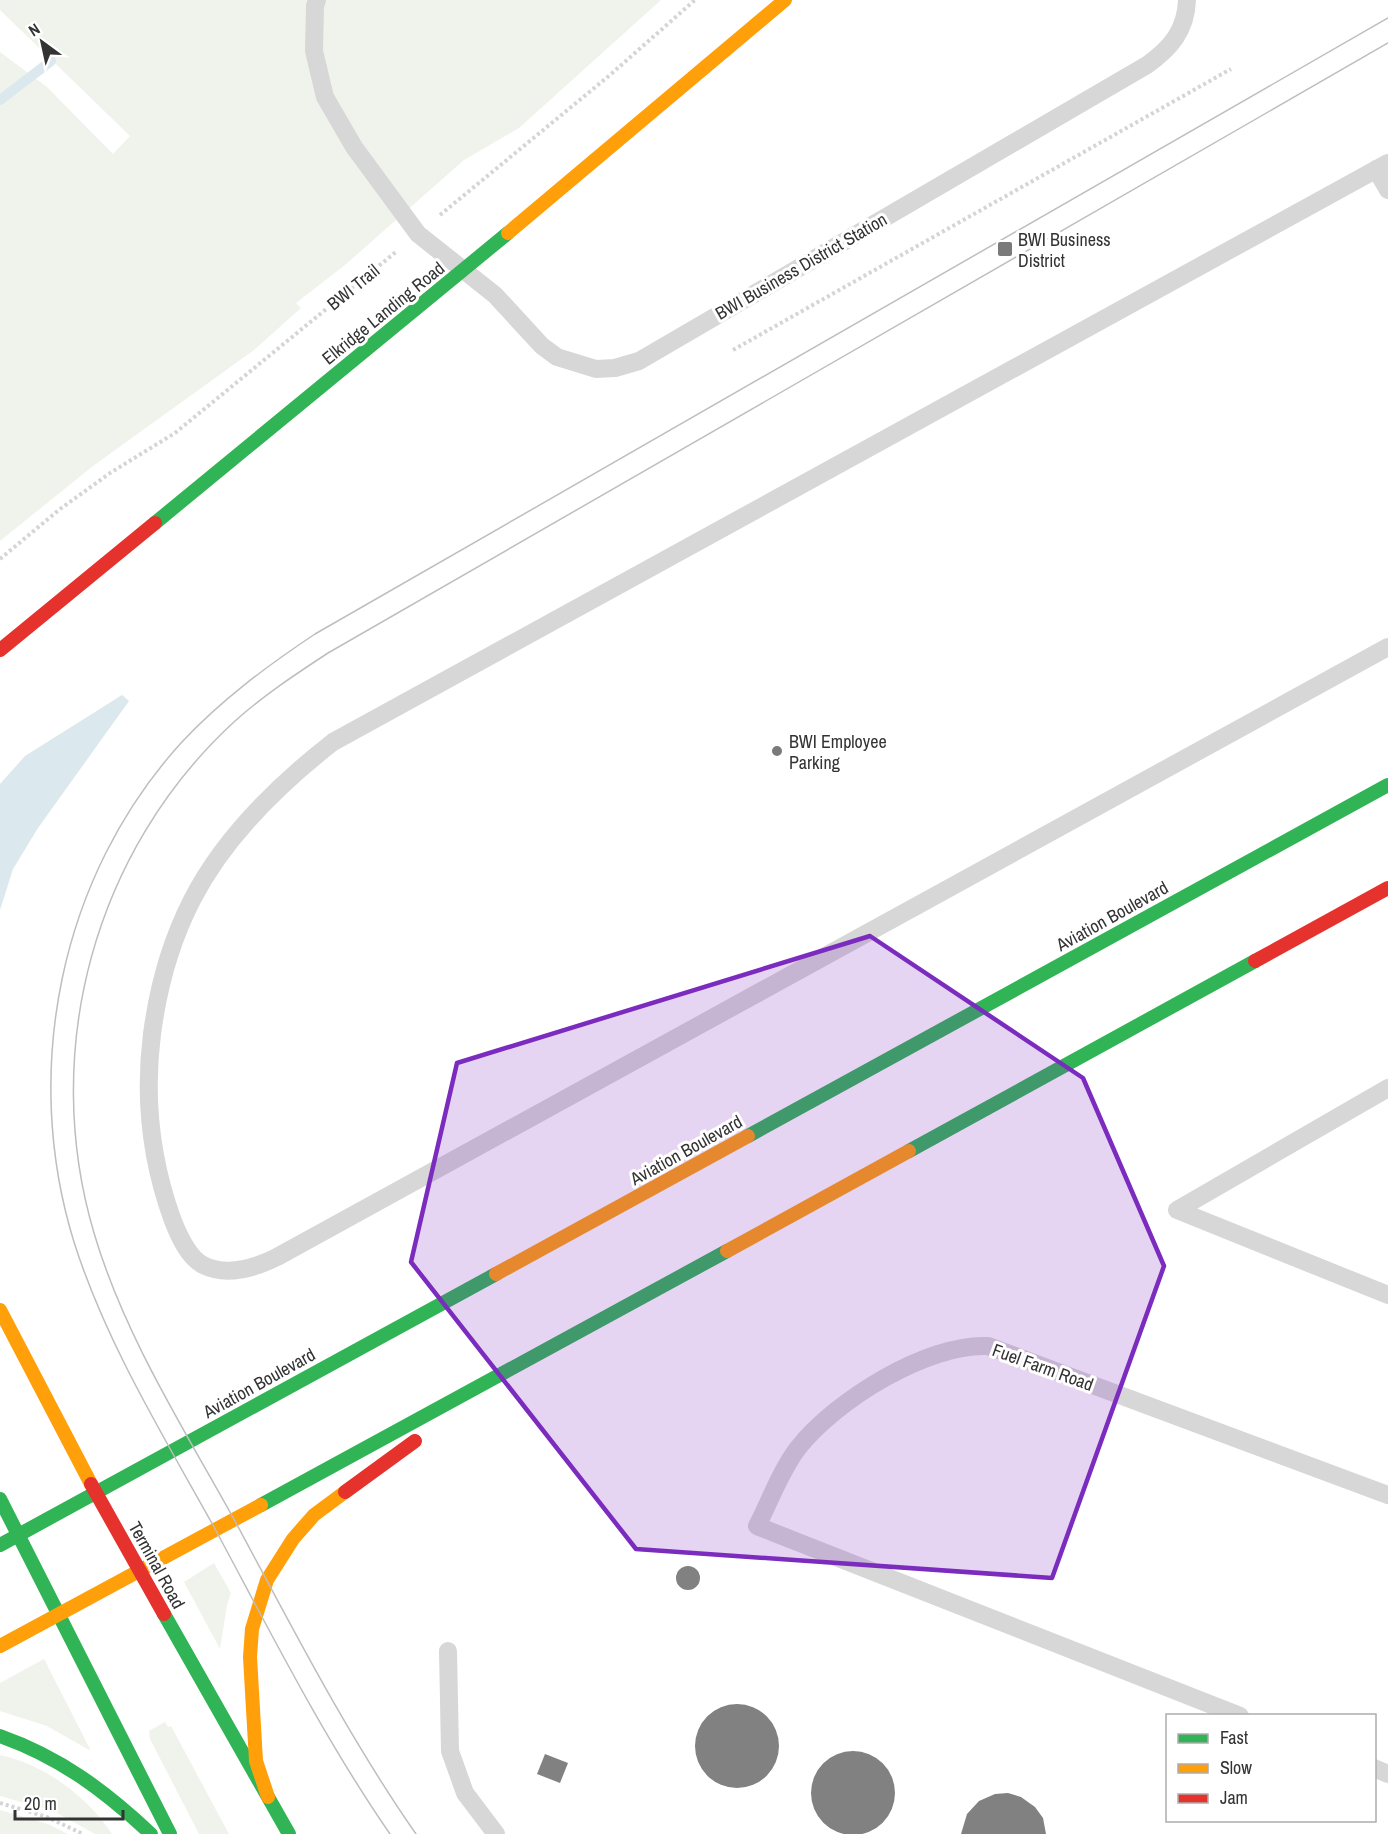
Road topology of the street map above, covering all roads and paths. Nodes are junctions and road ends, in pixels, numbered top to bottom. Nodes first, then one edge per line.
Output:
1 (317, 0) edge
2 (695, 0) edge
3 (784, 0) edge
4 (1187, 0) edge
5 (1231, 69) dead end
6 (1382, 166) edge
7 (1388, 190) edge
8 (418, 234) junction
9 (463, 271) junction
10 (733, 350) dead end
11 (0, 559) edge
12 (1388, 647) edge
13 (0, 650) edge
14 (1388, 785) edge
15 (1388, 888) edge
16 (1388, 1088) edge
17 (1388, 1295) edge
18 (0, 1310) edge
19 (525, 1362) junction
20 (96, 1493) junction
21 (1388, 1495) edge
22 (0, 1499) edge
23 (18, 1535) junction
24 (0, 1545) edge
25 (139, 1570) junction
26 (58, 1615) junction
27 (0, 1646) edge
28 (448, 1651) dead end
29 (1235, 1714) edge
30 (0, 1736) edge
31 (268, 1797) junction
32 (0, 1803) edge
33 (83, 1834) edge
34 (151, 1834) edge
35 (170, 1834) edge
36 (289, 1834) edge
37 (496, 1834) edge

1 - 8 lane, BWI Business District Station
2 - 8 path, BWI Trail
3 - 9 main road, Elkridge Landing Road
4 - 9 lane, BWI Business District Station
5 - 10 path
6 - 7 lane
6 - 12 lane
8 - 9 lane, BWI Business District Station
8 - 11 path, BWI Trail
9 - 13 main road, Elkridge Landing Road
14 - 20 main road, Aviation Boulevard
15 - 19 main road
16 - 17 lane
18 - 20 main road, Terminal Road
19 - 25 main road
19 - 31 main road
20 - 23 main road, Aviation Boulevard
20 - 25 main road, Terminal Road
21 - 29 lane, Fuel Farm Road
22 - 23 main road
23 - 24 main road, Aviation Boulevard
23 - 26 main road
25 - 26 main road
25 - 31 main road, Terminal Road
26 - 27 main road
26 - 35 main road
28 - 37 lane
30 - 34 main road
31 - 36 main road, Terminal Road
32 - 33 path

